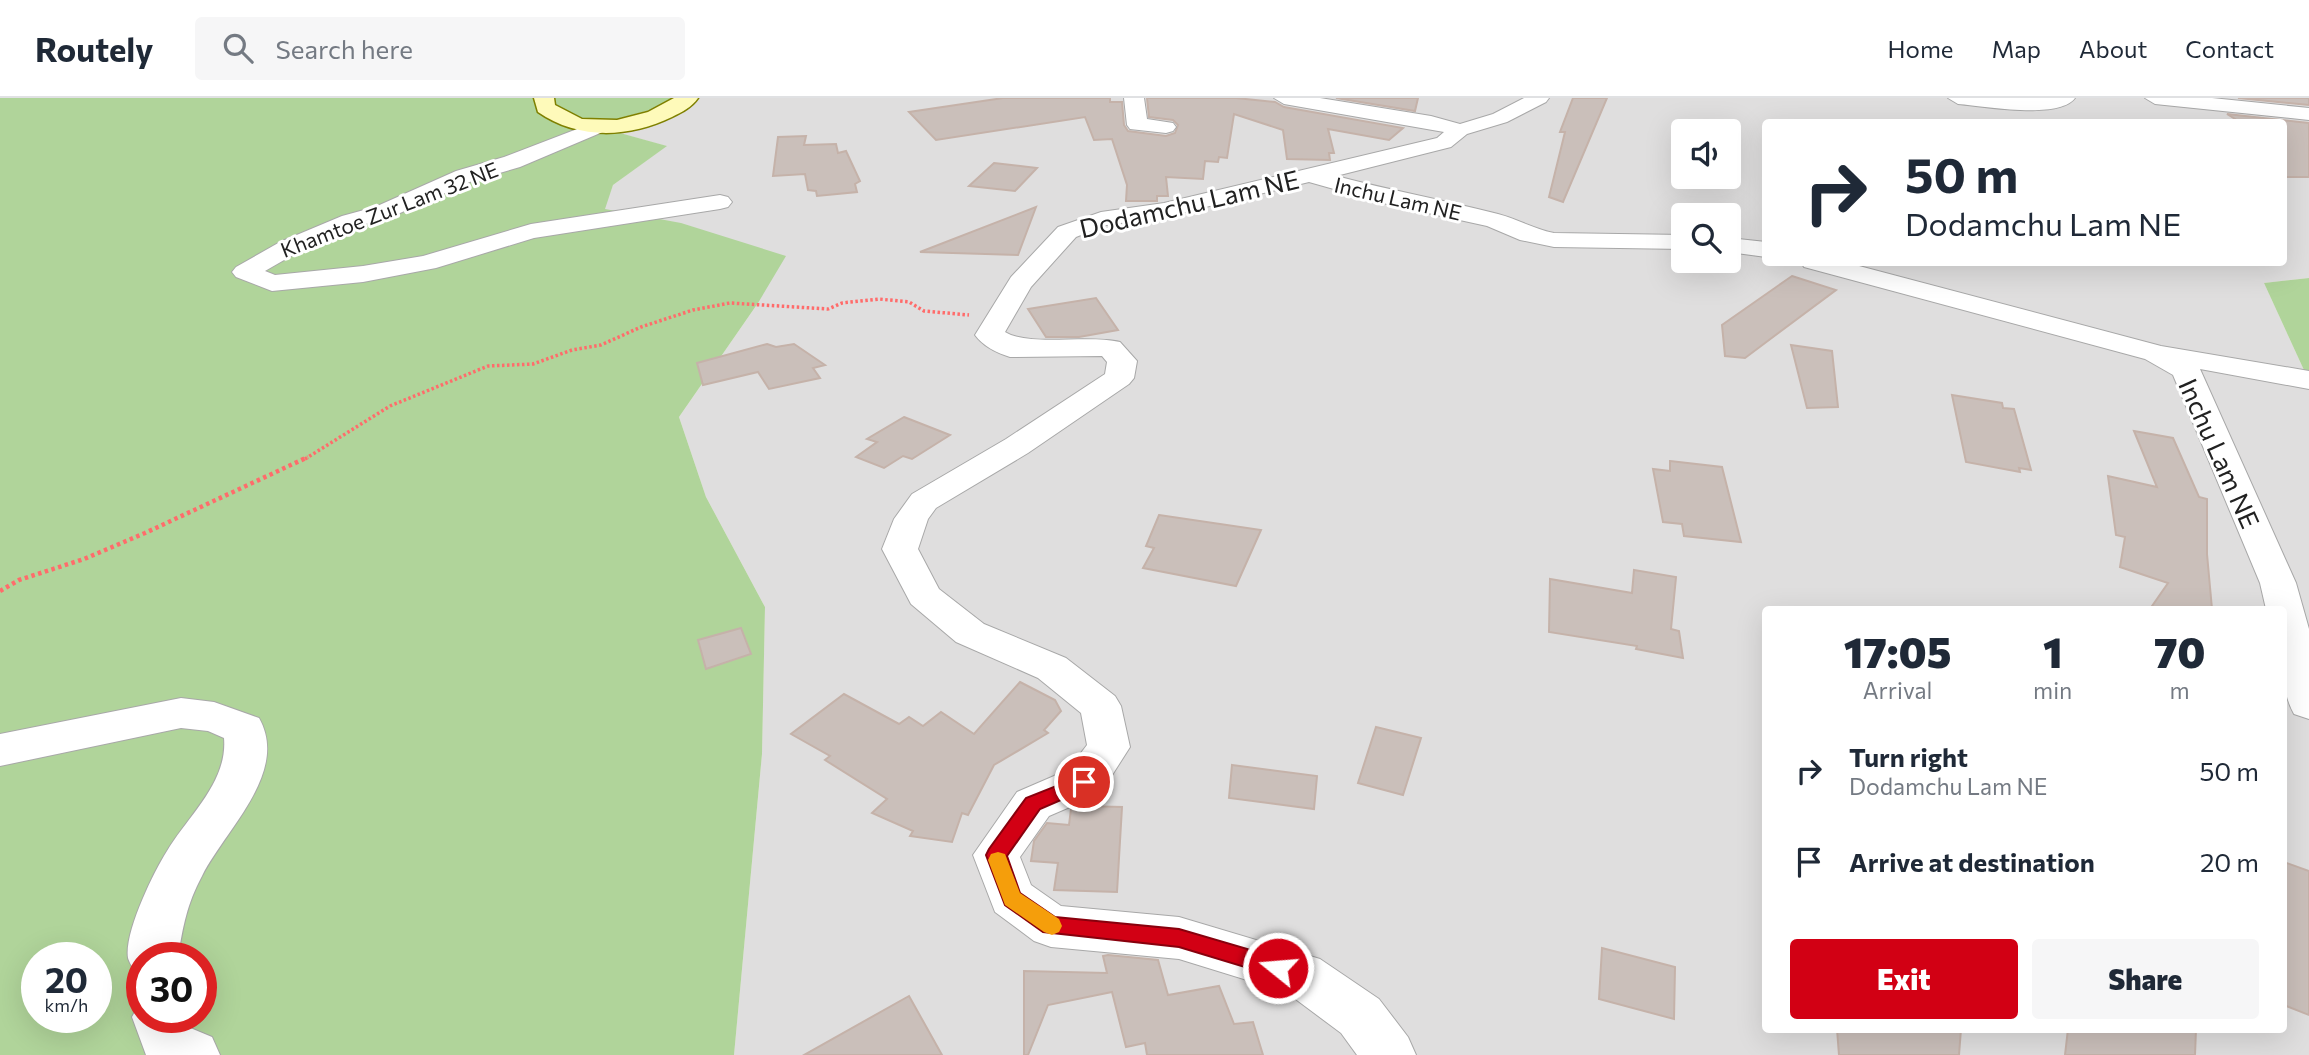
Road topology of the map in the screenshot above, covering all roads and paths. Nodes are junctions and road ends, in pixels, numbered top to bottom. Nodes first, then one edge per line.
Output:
1 (544, 98) edge
2 (688, 98) edge
3 (1134, 98) edge
4 (1284, 98) edge
5 (1539, 98) edge
6 (1958, 98) edge
7 (2065, 98) edge
8 (2155, 98) edge
9 (2309, 114) edge
10 (598, 127) junction
11 (1166, 127) dead end
12 (1461, 130) junction
13 (1311, 175) junction
14 (720, 202) dead end
15 (1671, 242) edge
16 (1741, 246) edge
17 (1762, 249) edge
18 (1828, 266) edge
19 (1002, 313) junction
20 (2155, 353) junction
21 (2309, 380) edge
22 (0, 591) edge
23 (2284, 606) edge
24 (2287, 618) edge
25 (2309, 705) edge
26 (0, 750) edge
27 (155, 942) edge
28 (164, 1033) edge
29 (193, 1055) edge
30 (1389, 1055) edge

1 - 10 main road
2 - 10 main road
3 - 11 street
4 - 12 street
5 - 12 street, Inchu Lam NE
6 - 7 street
8 - 9 street
10 - 14 street, Khamtoe Zur Lam 32 NE
12 - 13 street, Inchu Lam NE
13 - 15 street, Inchu Lam NE
13 - 19 street, Dodamchu Lam NE
16 - 17 street
18 - 20 street, Inchu Lam NE
19 - 22 path
19 - 30 street, Dodamchu Lam NE
20 - 21 street
20 - 23 street, Inchu Lam NE
24 - 25 street, Inchu Lam NE
26 - 27 street
28 - 29 street

